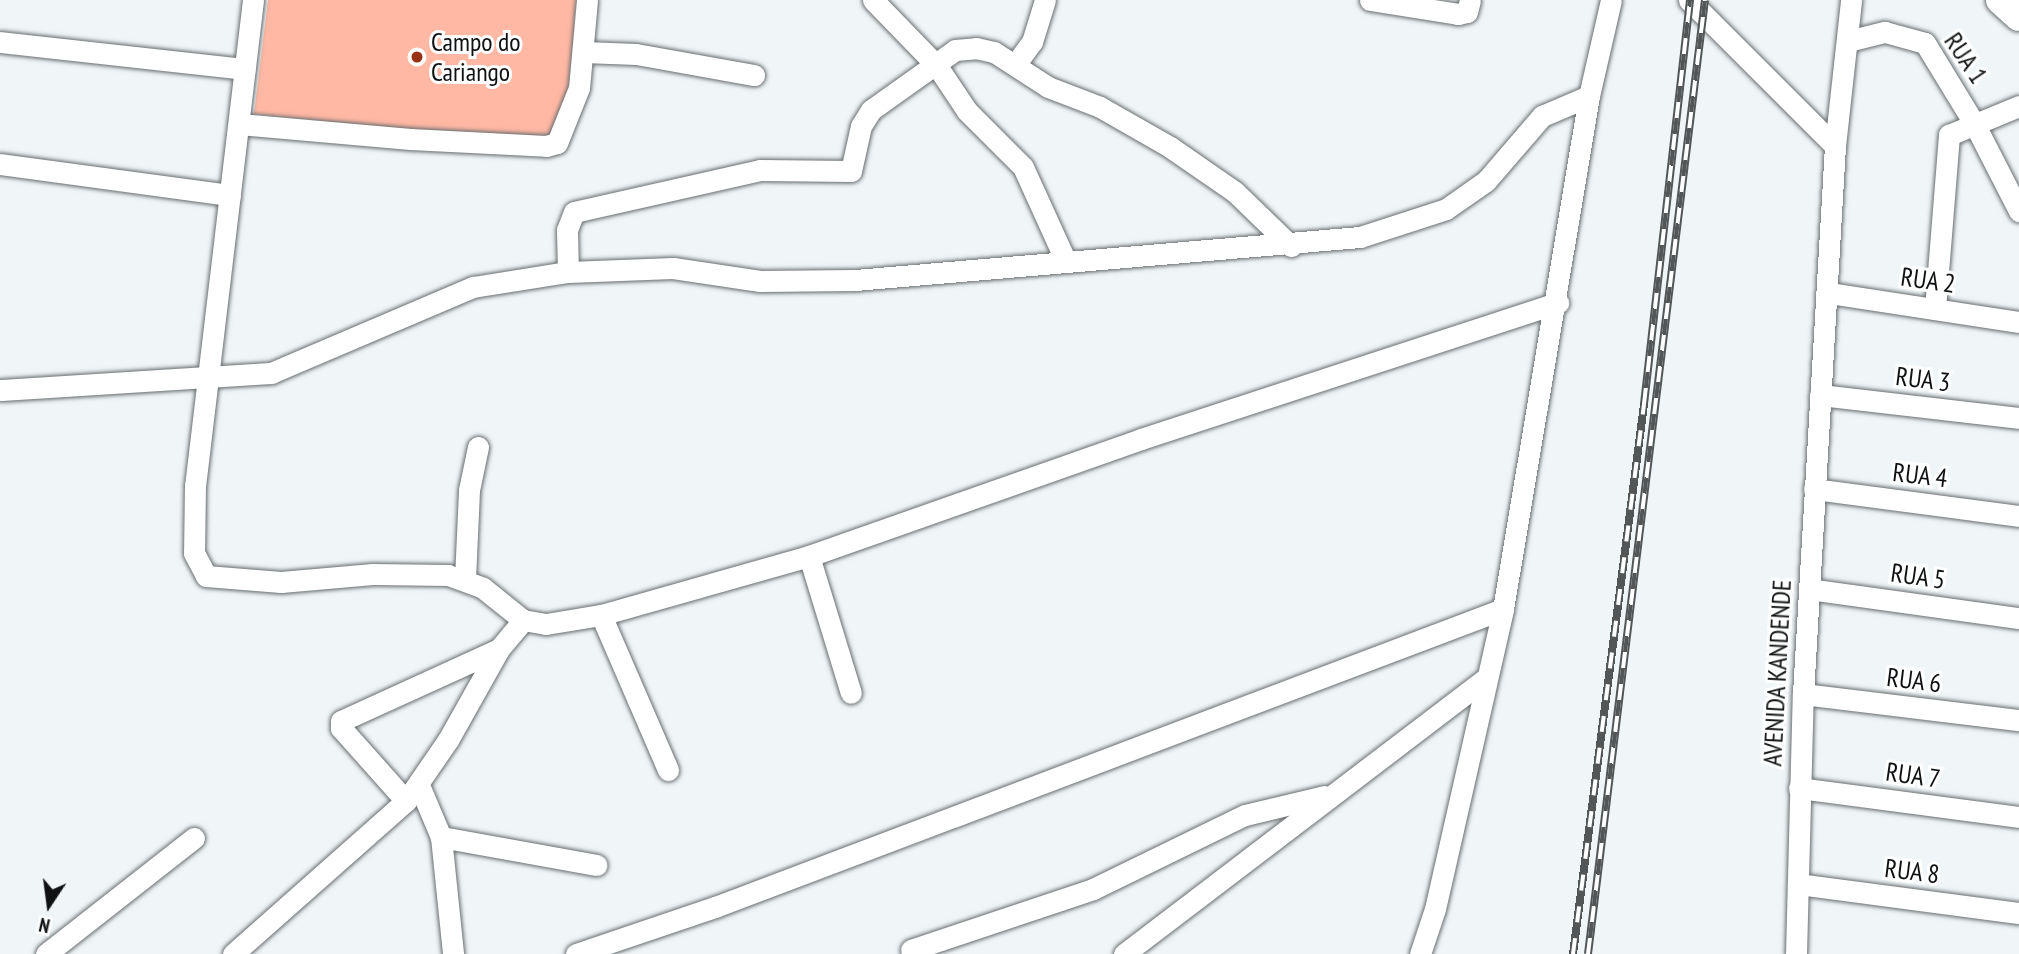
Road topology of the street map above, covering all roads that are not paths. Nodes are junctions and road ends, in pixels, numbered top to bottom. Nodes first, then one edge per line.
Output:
1 (253, 0) edge
2 (587, 0) edge
3 (873, 0) edge
4 (1045, 0) edge
5 (1370, 0) edge
6 (1470, 0) edge
7 (1611, 0) edge
8 (1689, 0) edge
9 (1851, 0) edge
10 (2000, 0) edge
11 (1394, 2) edge
12 (2019, 17) edge
13 (1848, 41) junction
14 (0, 42) edge
15 (584, 52) junction
16 (1015, 65) junction
17 (937, 66) junction
18 (245, 69) junction
19 (754, 75) dead end
20 (1589, 96) junction
21 (2019, 106) edge
22 (239, 124) junction
23 (1975, 125) junction
24 (1835, 146) junction
25 (0, 164) edge
26 (230, 195) junction
27 (2019, 211) edge
28 (1291, 246) junction
29 (1066, 262) junction
30 (568, 272) junction
31 (1829, 293) junction
32 (1558, 303) junction
33 (1935, 309) junction
34 (2019, 322) edge
35 (208, 377) junction
36 (0, 390) edge
37 (1820, 395) junction
38 (2019, 418) edge
39 (478, 447) dead end
40 (1814, 489) junction
41 (2019, 516) edge
42 (809, 556) junction
43 (465, 579) junction
44 (1809, 589) junction
45 (1503, 609) junction
46 (601, 615) junction
47 (2019, 618) edge
48 (523, 621) junction
49 (499, 649) junction
50 (1486, 678) junction
51 (851, 692) dead end
52 (1802, 694) junction
53 (2019, 720) edge
54 (668, 770) dead end
55 (1799, 788) junction
56 (412, 793) junction
57 (1330, 795) junction
58 (2019, 817) edge
59 (441, 837) junction
60 (194, 838) dead end
61 (596, 865) dead end
62 (1798, 884) junction
63 (2019, 913) edge
64 (911, 950) dead end
65 (46, 954) edge
66 (233, 954) edge
67 (453, 954) edge
68 (576, 954) edge
69 (1124, 954) edge
70 (1420, 954) edge
71 (1796, 954) edge

1 - 18 street
2 - 15 street
3 - 17 street
4 - 16 street
5 - 11 street
6 - 11 street
7 - 20 street
8 - 24 street
9 - 13 street
10 - 12 main road
13 - 23 street, RUA 1
13 - 24 street
14 - 18 street
15 - 19 street
15 - 22 street
16 - 17 street
16 - 28 street
17 - 29 street
17 - 30 street
18 - 22 street
20 - 28 street
20 - 32 street
21 - 23 street
22 - 26 street
23 - 27 street, RUA 1
23 - 33 street
24 - 31 street, AVENIDA KANDENDE
25 - 26 street
26 - 35 street
28 - 29 street
29 - 30 street
30 - 35 street
31 - 33 street, RUA 2
31 - 37 street, AVENIDA KANDENDE
32 - 42 street
32 - 45 street
33 - 34 street, RUA 2
35 - 36 street
35 - 43 street
37 - 38 street, RUA 3
37 - 40 street, AVENIDA KANDENDE
39 - 43 street
40 - 41 street, RUA 4
40 - 44 street, AVENIDA KANDENDE
42 - 46 street
42 - 51 street
43 - 48 street
44 - 47 street, RUA 5
44 - 52 street, AVENIDA KANDENDE
45 - 50 street
45 - 68 street
46 - 48 street
46 - 54 street
48 - 49 street
49 - 56 street
49 - 56 street
50 - 57 street
50 - 70 street
52 - 53 street, RUA 6
52 - 55 street, AVENIDA KANDENDE
55 - 58 street, RUA 7
55 - 62 street, AVENIDA KANDENDE
56 - 59 street
56 - 66 street
57 - 64 street
57 - 69 street
59 - 61 street
59 - 67 street
60 - 65 street
62 - 63 street, RUA 8
62 - 71 street, AVENIDA KANDENDE

